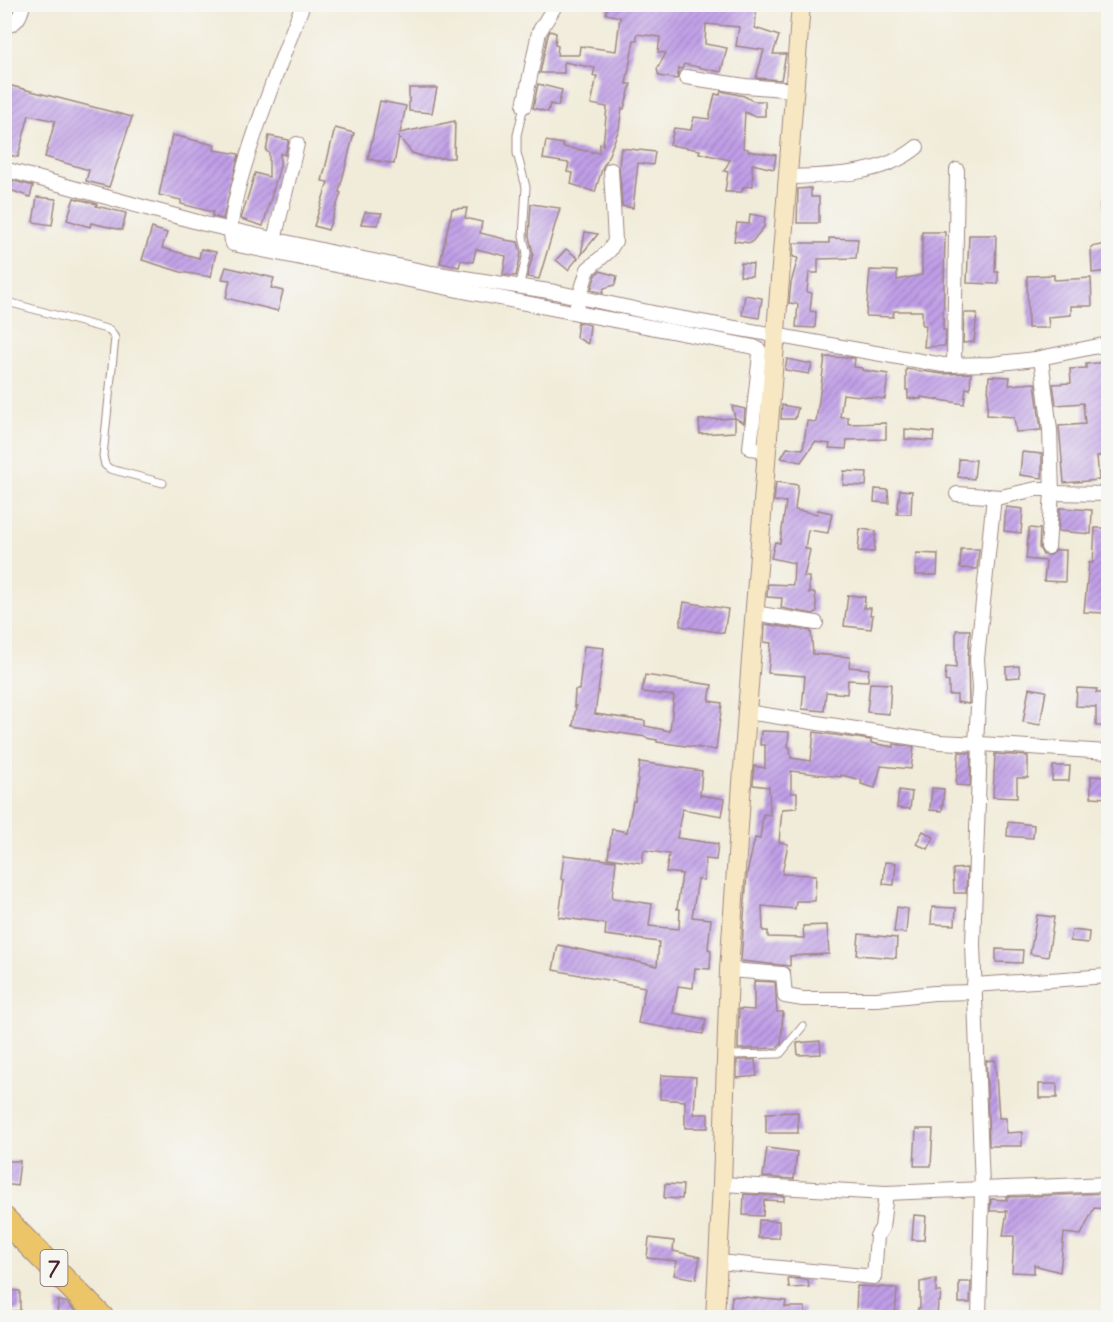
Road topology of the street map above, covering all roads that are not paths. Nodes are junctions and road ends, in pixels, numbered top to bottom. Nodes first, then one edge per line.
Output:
1 (23, 4) edge
2 (303, 4) edge
3 (556, 4) edge
4 (801, 4) edge
5 (4, 26) edge
6 (686, 77) dead end
7 (795, 90) junction
8 (524, 106) joint
9 (297, 144) dead end
10 (917, 147) dead end
11 (4, 169) edge
12 (611, 170) dead end
13 (957, 170) dead end
14 (789, 177) junction
15 (230, 229) junction
16 (274, 240) junction
17 (518, 294) junction
18 (4, 301) edge
19 (577, 305) junction
20 (776, 335) junction
21 (1108, 344) edge
22 (1041, 358) junction
23 (954, 365) junction
24 (761, 449) junction
25 (163, 483) dead end
26 (1052, 491) junction
27 (957, 494) dead end
28 (1108, 494) edge
29 (994, 497) junction
30 (1048, 547) dead end
31 (754, 613) junction
32 (816, 623) dead end
33 (747, 712) junction
34 (978, 744) junction
35 (1108, 752) edge
36 (729, 970) junction
37 (1108, 976) edge
38 (974, 989) junction
39 (803, 1026) dead end
40 (727, 1055) junction
41 (722, 1184) junction
42 (1108, 1184) edge
43 (982, 1188) junction
44 (886, 1192) junction
45 (4, 1219) edge
46 (15, 1238) edge
47 (719, 1262) junction
48 (102, 1317) edge
49 (716, 1317) edge
50 (979, 1317) edge

1 - 5 street
2 - 15 street
3 - 8 street
4 - 7 street
6 - 7 street
7 - 14 street
8 - 17 lane
9 - 16 street
10 - 14 street
11 - 15 street
12 - 19 street
13 - 23 street
14 - 20 street
15 - 16 street
15 - 17 street
16 - 17 street
17 - 19 street
18 - 25 lane
19 - 20 street
19 - 24 street
20 - 23 street
20 - 24 street
21 - 22 street
22 - 23 street
22 - 26 street
24 - 31 street
26 - 28 street
26 - 29 street
26 - 30 street
27 - 29 street
29 - 34 street
31 - 32 street
31 - 33 street
33 - 34 street
33 - 36 street
34 - 35 street
34 - 38 street
36 - 38 street
36 - 40 street
37 - 38 street
38 - 43 street
39 - 40 lane
40 - 41 street
41 - 44 street
41 - 47 street
42 - 43 street
43 - 44 street
43 - 50 street
44 - 47 street
45 - 46 highway, 7
46 - 48 highway, 7
47 - 49 street

